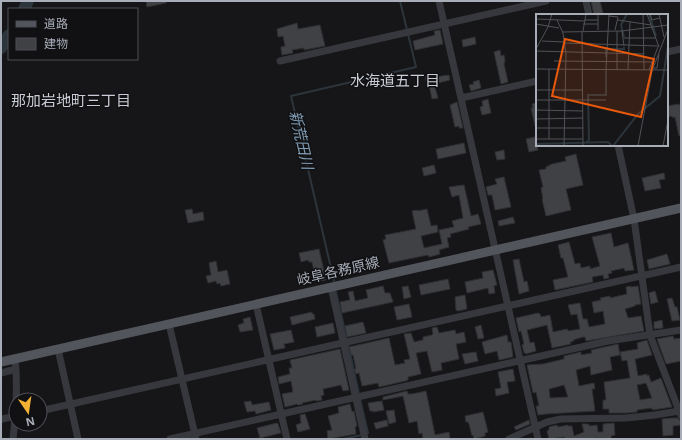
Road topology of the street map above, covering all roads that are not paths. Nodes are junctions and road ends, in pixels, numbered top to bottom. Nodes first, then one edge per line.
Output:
1 (439, 1) edge
2 (546, 1) edge
3 (586, 1) edge
4 (589, 14) edge
5 (444, 23) junction
6 (681, 49) edge
7 (668, 52) edge
8 (280, 60) dead end
9 (536, 81) edge
10 (461, 98) junction
11 (618, 146) edge
12 (681, 208) edge
13 (634, 219) junction
14 (495, 250) junction
15 (681, 267) edge
16 (642, 276) junction
17 (331, 287) junction
18 (256, 304) junction
19 (508, 305) junction
20 (169, 324) junction
21 (681, 330) edge
22 (650, 335) junction
23 (344, 342) junction
24 (58, 348) junction
25 (15, 359) junction
26 (269, 359) junction
27 (520, 360) junction
28 (1, 362) edge
29 (16, 369) junction
30 (1, 373) edge
31 (182, 378) junction
32 (16, 392) edge
33 (359, 396) junction
34 (70, 404) junction
35 (48, 409) edge
36 (680, 413) edge
37 (281, 414) junction
38 (535, 427) junction
39 (196, 436) edge
40 (78, 439) edge
41 (170, 439) edge
42 (287, 439) edge
43 (365, 439) edge
44 (509, 439) edge
45 (538, 439) edge

1 - 5 street
2 - 5 street
3 - 4 street
5 - 8 street
5 - 10 street
6 - 7 street
9 - 10 street
10 - 14 street
11 - 13 street
12 - 13 main road, 岐阜各務原線
13 - 14 main road, 岐阜各務原線
13 - 16 street
14 - 17 main road, 岐阜各務原線
14 - 19 street
15 - 16 street
16 - 19 street
16 - 22 street
17 - 18 main road, 岐阜各務原線
17 - 23 street
18 - 20 main road, 岐阜各務原線
18 - 26 street
19 - 23 street
19 - 27 street
20 - 24 main road, 岐阜各務原線
20 - 31 street
21 - 22 street
22 - 27 street
22 - 36 street
23 - 26 street
23 - 33 street
24 - 25 main road, 岐阜各務原線
24 - 34 street
25 - 28 main road, 岐阜各務原線
25 - 29 street
26 - 31 street
26 - 37 street
27 - 33 street
27 - 38 street
29 - 30 street
29 - 32 street
31 - 34 street
31 - 39 street
33 - 37 street
33 - 43 street
34 - 35 street
34 - 40 street
36 - 38 street
37 - 39 street
37 - 42 street
38 - 44 street
38 - 45 street
39 - 41 street

